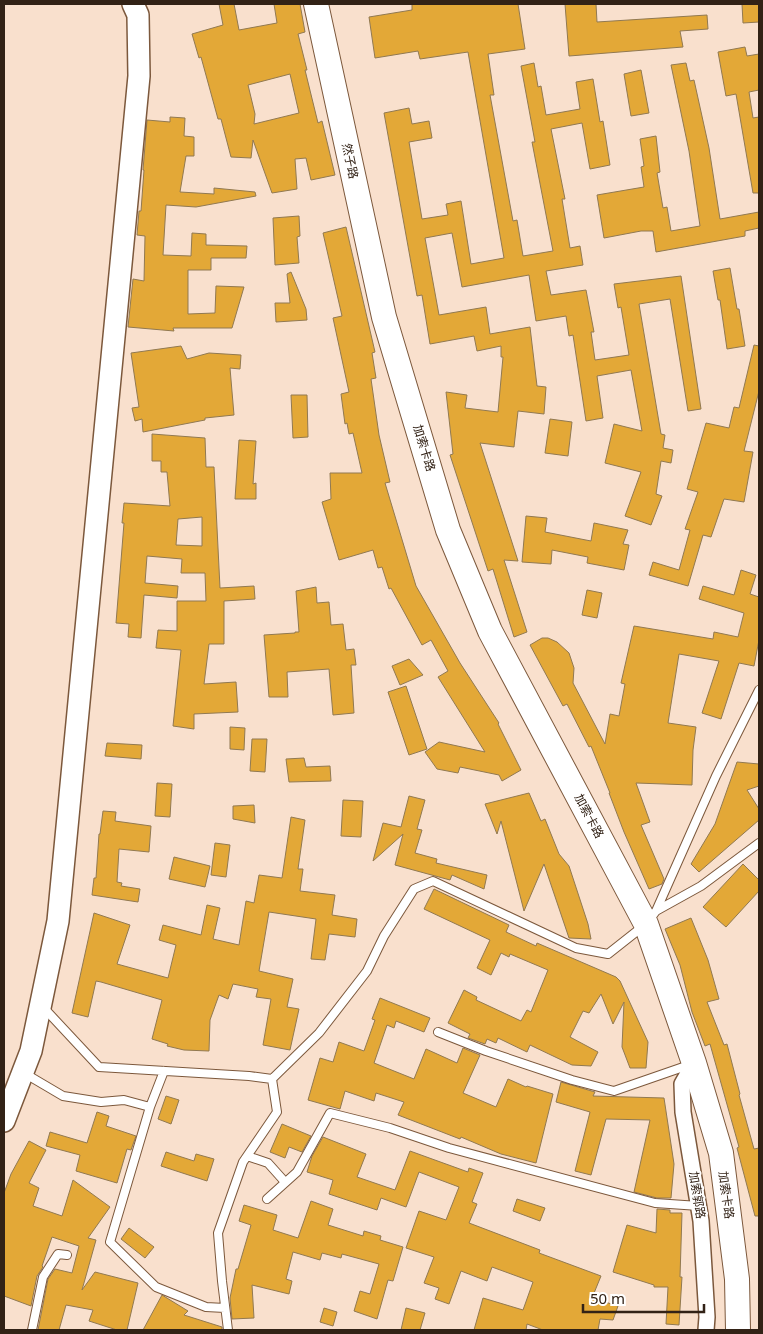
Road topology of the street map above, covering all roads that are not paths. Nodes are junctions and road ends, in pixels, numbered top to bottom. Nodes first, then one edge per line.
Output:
1 (133, 4) edge
2 (316, 4) edge
3 (384, 317) joint
4 (759, 690) edge
5 (759, 843) edge
6 (651, 917) junction
7 (41, 1004) junction
8 (438, 1032) dead end
9 (694, 1063) junction
10 (164, 1071) junction
11 (23, 1072) junction
12 (272, 1079) junction
13 (150, 1108) junction
14 (4, 1121) edge
15 (247, 1156) junction
16 (285, 1182) junction
17 (267, 1199) dead end
18 (699, 1206) junction
19 (67, 1255) dead end
20 (225, 1308) junction
21 (32, 1330) edge
22 (228, 1330) edge
23 (706, 1330) edge
24 (738, 1330) edge

1 - 7 street
2 - 3 main road, 然子路
3 - 6 main road, 加索卡路
4 - 6 lane
5 - 6 lane
6 - 9 main road, 加索卡路
6 - 12 lane
7 - 10 lane
7 - 11 street
8 - 9 lane
9 - 18 street, 加索郭路
9 - 24 main road, 加索卡路
10 - 12 lane
10 - 13 lane
11 - 13 lane
11 - 14 street
12 - 15 lane
13 - 20 lane
15 - 16 lane
15 - 20 lane
16 - 17 lane
16 - 18 lane
18 - 23 street, 加索郭路
19 - 21 lane
20 - 22 lane

